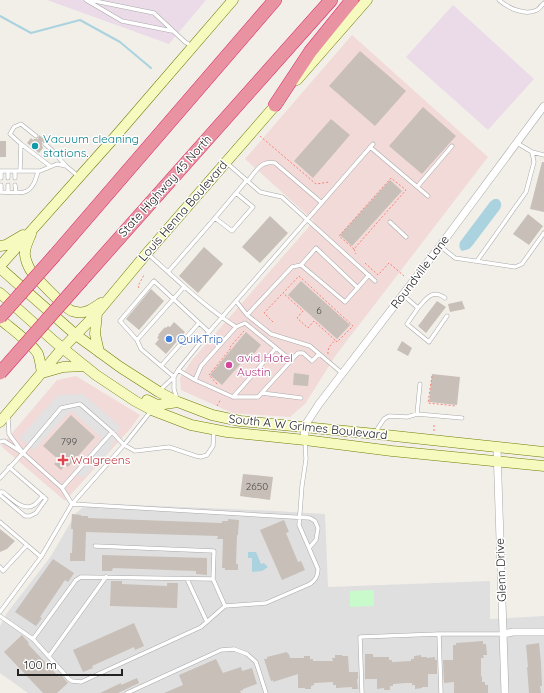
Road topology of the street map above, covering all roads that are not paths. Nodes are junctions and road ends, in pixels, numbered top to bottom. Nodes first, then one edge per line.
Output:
1 (86, 0) edge
2 (90, 0) edge
3 (233, 0) edge
4 (275, 0) edge
5 (331, 0) edge
6 (352, 0) edge
7 (367, 0) edge
8 (499, 0) edge
9 (544, 4) edge
10 (173, 31) junction
11 (193, 46) junction
12 (275, 105) junction
13 (544, 106) edge
14 (36, 136) dead end
15 (517, 143) junction
16 (21, 144) junction
17 (45, 144) dead end
18 (452, 146) dead end
19 (532, 152) junction
20 (544, 155) edge
21 (226, 162) junction
22 (50, 166) junction
23 (66, 166) junction
24 (0, 171) edge
25 (8, 171) junction
26 (18, 171) junction
27 (38, 171) junction
28 (79, 177) junction
29 (1, 178) edge
30 (8, 178) dead end
31 (15, 178) dead end
32 (247, 181) junction
33 (1, 185) edge
34 (8, 185) dead end
35 (16, 185) dead end
36 (418, 187) junction
37 (0, 192) edge
38 (8, 192) junction
39 (16, 192) junction
40 (236, 193) junction
41 (428, 196) dead end
42 (322, 203) junction
43 (215, 218) junction
44 (307, 220) junction
45 (390, 222) dead end
46 (32, 230) junction
47 (544, 233) edge
48 (406, 237) dead end
49 (0, 246) edge
50 (440, 246) junction
51 (147, 253) junction
52 (477, 261) junction
53 (301, 265) junction
54 (0, 267) edge
55 (168, 272) junction
56 (368, 275) junction
57 (375, 281) dead end
58 (184, 287) junction
59 (358, 288) junction
60 (0, 293) edge
61 (403, 295) junction
62 (109, 298) junction
63 (445, 298) dead end
64 (173, 299) junction
65 (236, 301) junction
66 (418, 308) junction
67 (97, 313) junction
68 (247, 315) junction
69 (447, 316) dead end
70 (0, 318) edge
71 (222, 318) junction
72 (199, 323) junction
73 (236, 327) junction
74 (209, 332) junction
75 (76, 335) junction
76 (137, 340) junction
77 (63, 348) junction
78 (276, 348) junction
79 (99, 352) junction
80 (319, 354) junction
81 (291, 360) junction
82 (84, 366) junction
83 (161, 366) junction
84 (178, 370) junction
85 (0, 373) edge
86 (42, 373) junction
87 (343, 374) junction
88 (174, 377) junction
89 (195, 380) junction
90 (420, 384) dead end
91 (121, 392) junction
92 (159, 392) junction
93 (262, 393) junction
94 (233, 397) junction
95 (301, 398) dead end
96 (178, 402) junction
97 (152, 410) junction
98 (7, 413) junction
99 (417, 414) junction
100 (462, 418) dead end
101 (0, 422) edge
102 (304, 428) junction
103 (214, 430) junction
104 (112, 432) junction
105 (376, 434) junction
106 (305, 440) junction
107 (0, 442) edge
108 (124, 445) junction
109 (497, 448) junction
110 (544, 452) edge
111 (23, 453) junction
112 (498, 461) junction
113 (544, 466) edge
114 (9, 467) junction
115 (0, 478) edge
116 (62, 488) junction
117 (0, 492) edge
118 (0, 495) edge
119 (42, 496) junction
120 (72, 504) junction
121 (299, 517) junction
122 (0, 522) edge
123 (27, 545) junction
124 (96, 546) dead end
125 (309, 548) junction
126 (41, 557) junction
127 (0, 567) edge
128 (106, 577) junction
129 (188, 579) junction
130 (213, 580) junction
131 (225, 606) junction
132 (0, 612) edge
133 (0, 616) edge
134 (207, 622) junction
135 (544, 632) edge
136 (438, 634) junction
137 (503, 634) junction
138 (33, 639) junction
139 (49, 656) junction
140 (127, 693) edge
141 (266, 693) edge
142 (362, 693) edge
143 (441, 693) edge
144 (505, 693) edge

1 - 10 lane
2 - 10 lane
3 - 11 main road
4 - 70 highway, bridge
5 - 85 highway, State Highway 45 North, bridge
6 - 12 highway
7 - 12 main road, Louis Henna Boulevard
8 - 9 lane
10 - 11 lane
11 - 28 main road
12 - 21 main road, Louis Henna Boulevard
13 - 15 street, Roundville Lane
14 - 16 lane
15 - 19 lane
15 - 50 street, Roundville Lane
16 - 22 lane
16 - 26 lane
17 - 23 lane
18 - 36 lane
19 - 20 lane
19 - 52 lane
21 - 32 lane
21 - 51 main road, Louis Henna Boulevard
22 - 23 lane
22 - 27 lane
23 - 28 lane
24 - 25 lane
24 - 29 lane
25 - 26 lane
25 - 30 lane
26 - 27 lane
26 - 31 lane
27 - 39 lane
28 - 46 main road
32 - 40 lane
32 - 42 lane
32 - 44 lane
33 - 37 lane
34 - 38 lane
35 - 39 lane
36 - 41 lane
36 - 42 lane
37 - 38 lane
38 - 39 lane
40 - 43 lane
40 - 43 lane
42 - 44 lane
43 - 55 lane
44 - 56 lane
44 - 65 lane
45 - 48 lane
46 - 49 main road
46 - 54 main road
46 - 62 main road
47 - 52 lane
50 - 52 lane
50 - 61 street, Roundville Lane
51 - 55 lane
51 - 62 main road, Louis Henna Boulevard
53 - 59 lane
53 - 59 lane
53 - 68 lane
54 - 75 main road, South A W Grimes Boulevard
55 - 58 lane
56 - 57 lane
56 - 59 lane
58 - 64 lane
58 - 71 lane
60 - 77 main road, South A W Grimes Boulevard
61 - 66 lane
61 - 87 street, Roundville Lane
62 - 67 main road, Louis Henna Boulevard
63 - 66 lane
64 - 72 lane
64 - 76 lane
64 - 76 lane
65 - 68 lane
65 - 71 lane
66 - 69 lane
67 - 75 main road, Louis Henna Boulevard
67 - 79 main road
68 - 80 lane
70 - 86 main road
71 - 73 lane
71 - 74 lane
72 - 74 lane
72 - 83 lane
73 - 78 lane
73 - 89 lane
74 - 84 lane
75 - 77 main road, Louis Henna Boulevard
75 - 79 main road, South A W Grimes Boulevard
76 - 83 lane
77 - 82 main road, South A W Grimes Boulevard
77 - 86 main road, Louis Henna Boulevard
78 - 81 lane
78 - 94 lane
79 - 92 main road, South A W Grimes Boulevard
80 - 81 lane
80 - 87 lane
81 - 93 lane
82 - 86 main road
82 - 91 main road, South A W Grimes Boulevard
83 - 88 lane
84 - 88 lane
84 - 89 lane
86 - 98 main road, Louis Henna Boulevard
87 - 102 street, Roundville Lane
88 - 92 lane
88 - 96 lane
89 - 94 lane
90 - 99 lane
91 - 96 main road
91 - 97 main road, South A W Grimes Boulevard
92 - 96 main road, South A W Grimes Boulevard
93 - 94 lane
93 - 95 lane
96 - 102 main road, South A W Grimes Boulevard
97 - 103 main road, South A W Grimes Boulevard
97 - 108 lane
98 - 101 main road, Louis Henna Boulevard
98 - 111 lane
99 - 100 lane
99 - 105 lane
102 - 105 main road, South A W Grimes Boulevard
102 - 106 street
103 - 106 main road, South A W Grimes Boulevard
103 - 108 lane
104 - 108 lane
104 - 111 lane
104 - 116 lane
105 - 109 main road, South A W Grimes Boulevard
106 - 112 main road, South A W Grimes Boulevard
106 - 121 lane
107 - 111 lane
108 - 120 lane
109 - 110 main road, South A W Grimes Boulevard
109 - 112 street, Glenn Drive
111 - 114 lane
111 - 116 lane
112 - 113 main road, South A W Grimes Boulevard
112 - 137 street, Glenn Drive
114 - 115 lane
114 - 119 lane
116 - 120 lane
117 - 119 lane
118 - 119 lane
120 - 121 lane
120 - 126 lane
121 - 125 lane
121 - 125 lane
122 - 123 lane
123 - 126 lane
123 - 127 lane
124 - 130 lane
125 - 131 lane
126 - 132 lane
128 - 129 lane
128 - 138 lane
128 - 139 lane
129 - 130 lane
129 - 134 lane
130 - 131 lane
131 - 134 lane
133 - 138 lane
134 - 139 lane
135 - 137 street
136 - 137 lane
136 - 142 lane
136 - 143 lane
137 - 144 street, Glenn Drive
138 - 139 lane
140 - 141 lane

